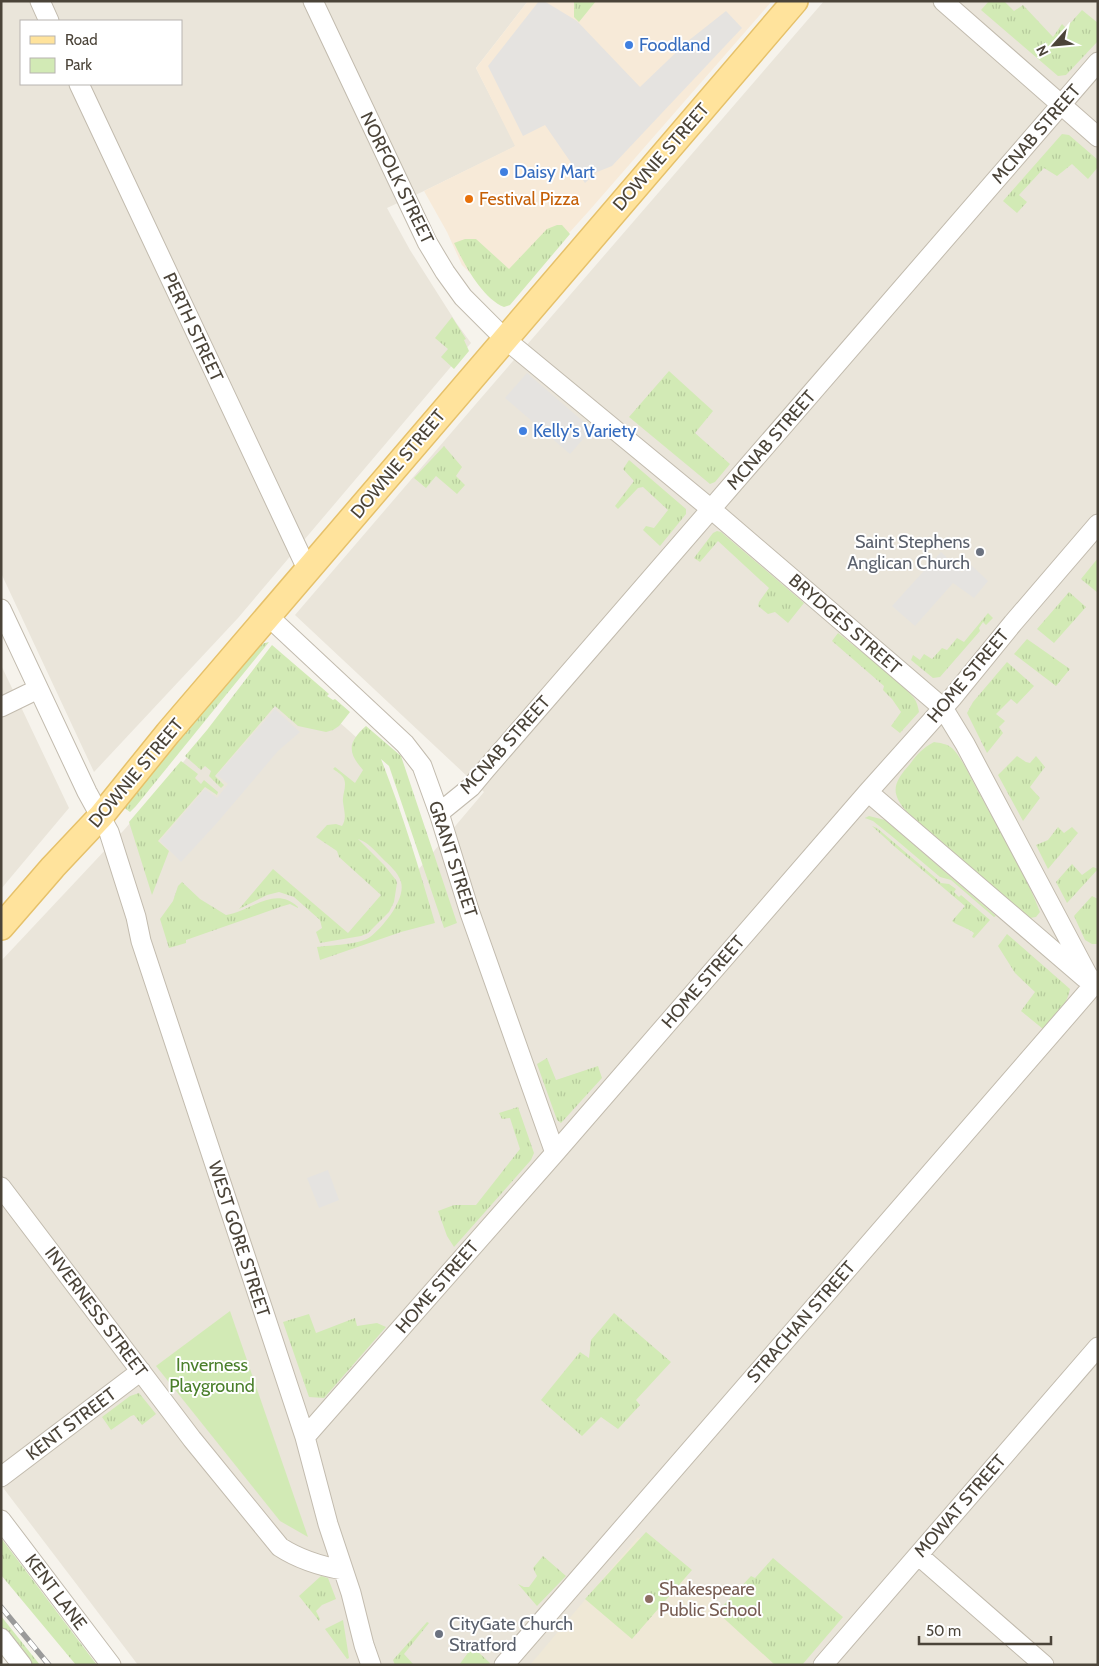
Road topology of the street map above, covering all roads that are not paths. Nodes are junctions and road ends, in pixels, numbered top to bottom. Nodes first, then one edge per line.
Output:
1 (40, 1) edge
2 (313, 1) edge
3 (795, 1) edge
4 (943, 1) edge
5 (49, 20) edge
6 (1098, 62) edge
7 (78, 85) edge
8 (1060, 105) junction
9 (1098, 137) edge
10 (505, 339) junction
11 (711, 509) junction
12 (1098, 524) edge
13 (308, 571) junction
14 (1, 609) edge
15 (269, 618) junction
16 (38, 689) junction
17 (1, 707) edge
18 (943, 708) junction
19 (868, 792) junction
20 (439, 813) junction
21 (101, 816) junction
22 (1, 927) edge
23 (1096, 984) edge
24 (555, 1153) junction
25 (1, 1187) edge
26 (1098, 1347) edge
27 (141, 1371) junction
28 (305, 1437) junction
29 (1, 1477) edge
30 (1, 1520) edge
31 (918, 1555) junction
32 (343, 1570) junction
33 (1, 1638) edge
34 (364, 1645) junction
35 (22, 1665) edge
36 (111, 1665) edge
37 (363, 1665) edge
38 (371, 1665) edge
39 (504, 1665) edge
40 (823, 1665) edge
41 (1044, 1665) edge

1 - 5 street
2 - 10 street, NORFOLK STREET
3 - 10 main road, DOWNIE STREET
4 - 8 street
6 - 8 street, MCNAB STREET
7 - 13 street, PERTH STREET
8 - 9 street
8 - 11 street, MCNAB STREET
10 - 11 street, BRYDGES STREET
10 - 13 main road, DOWNIE STREET
11 - 18 street, BRYDGES STREET
11 - 20 street, MCNAB STREET
12 - 18 street, HOME STREET
13 - 15 main road, DOWNIE STREET
14 - 16 street, WEST GORE STREET
15 - 20 street, GRANT STREET
15 - 21 main road, DOWNIE STREET
16 - 17 street
16 - 21 street, WEST GORE STREET
18 - 19 street, HOME STREET
18 - 23 street, BRYDGES STREET
19 - 23 street
19 - 24 street, HOME STREET
20 - 24 street, GRANT STREET
21 - 22 main road, DOWNIE STREET
21 - 28 street, WEST GORE STREET
23 - 39 street, STRACHAN STREET
24 - 28 street, HOME STREET
25 - 27 street, INVERNESS STREET
26 - 31 street, MOWAT STREET
27 - 29 street, KENT STREET
27 - 32 street, INVERNESS STREET
28 - 32 street, WEST GORE STREET
30 - 36 street, KENT LANE
31 - 40 street, MOWAT STREET
31 - 41 street
32 - 34 street, WEST GORE STREET
33 - 35 street
34 - 37 street
34 - 38 street, WEST GORE STREET

